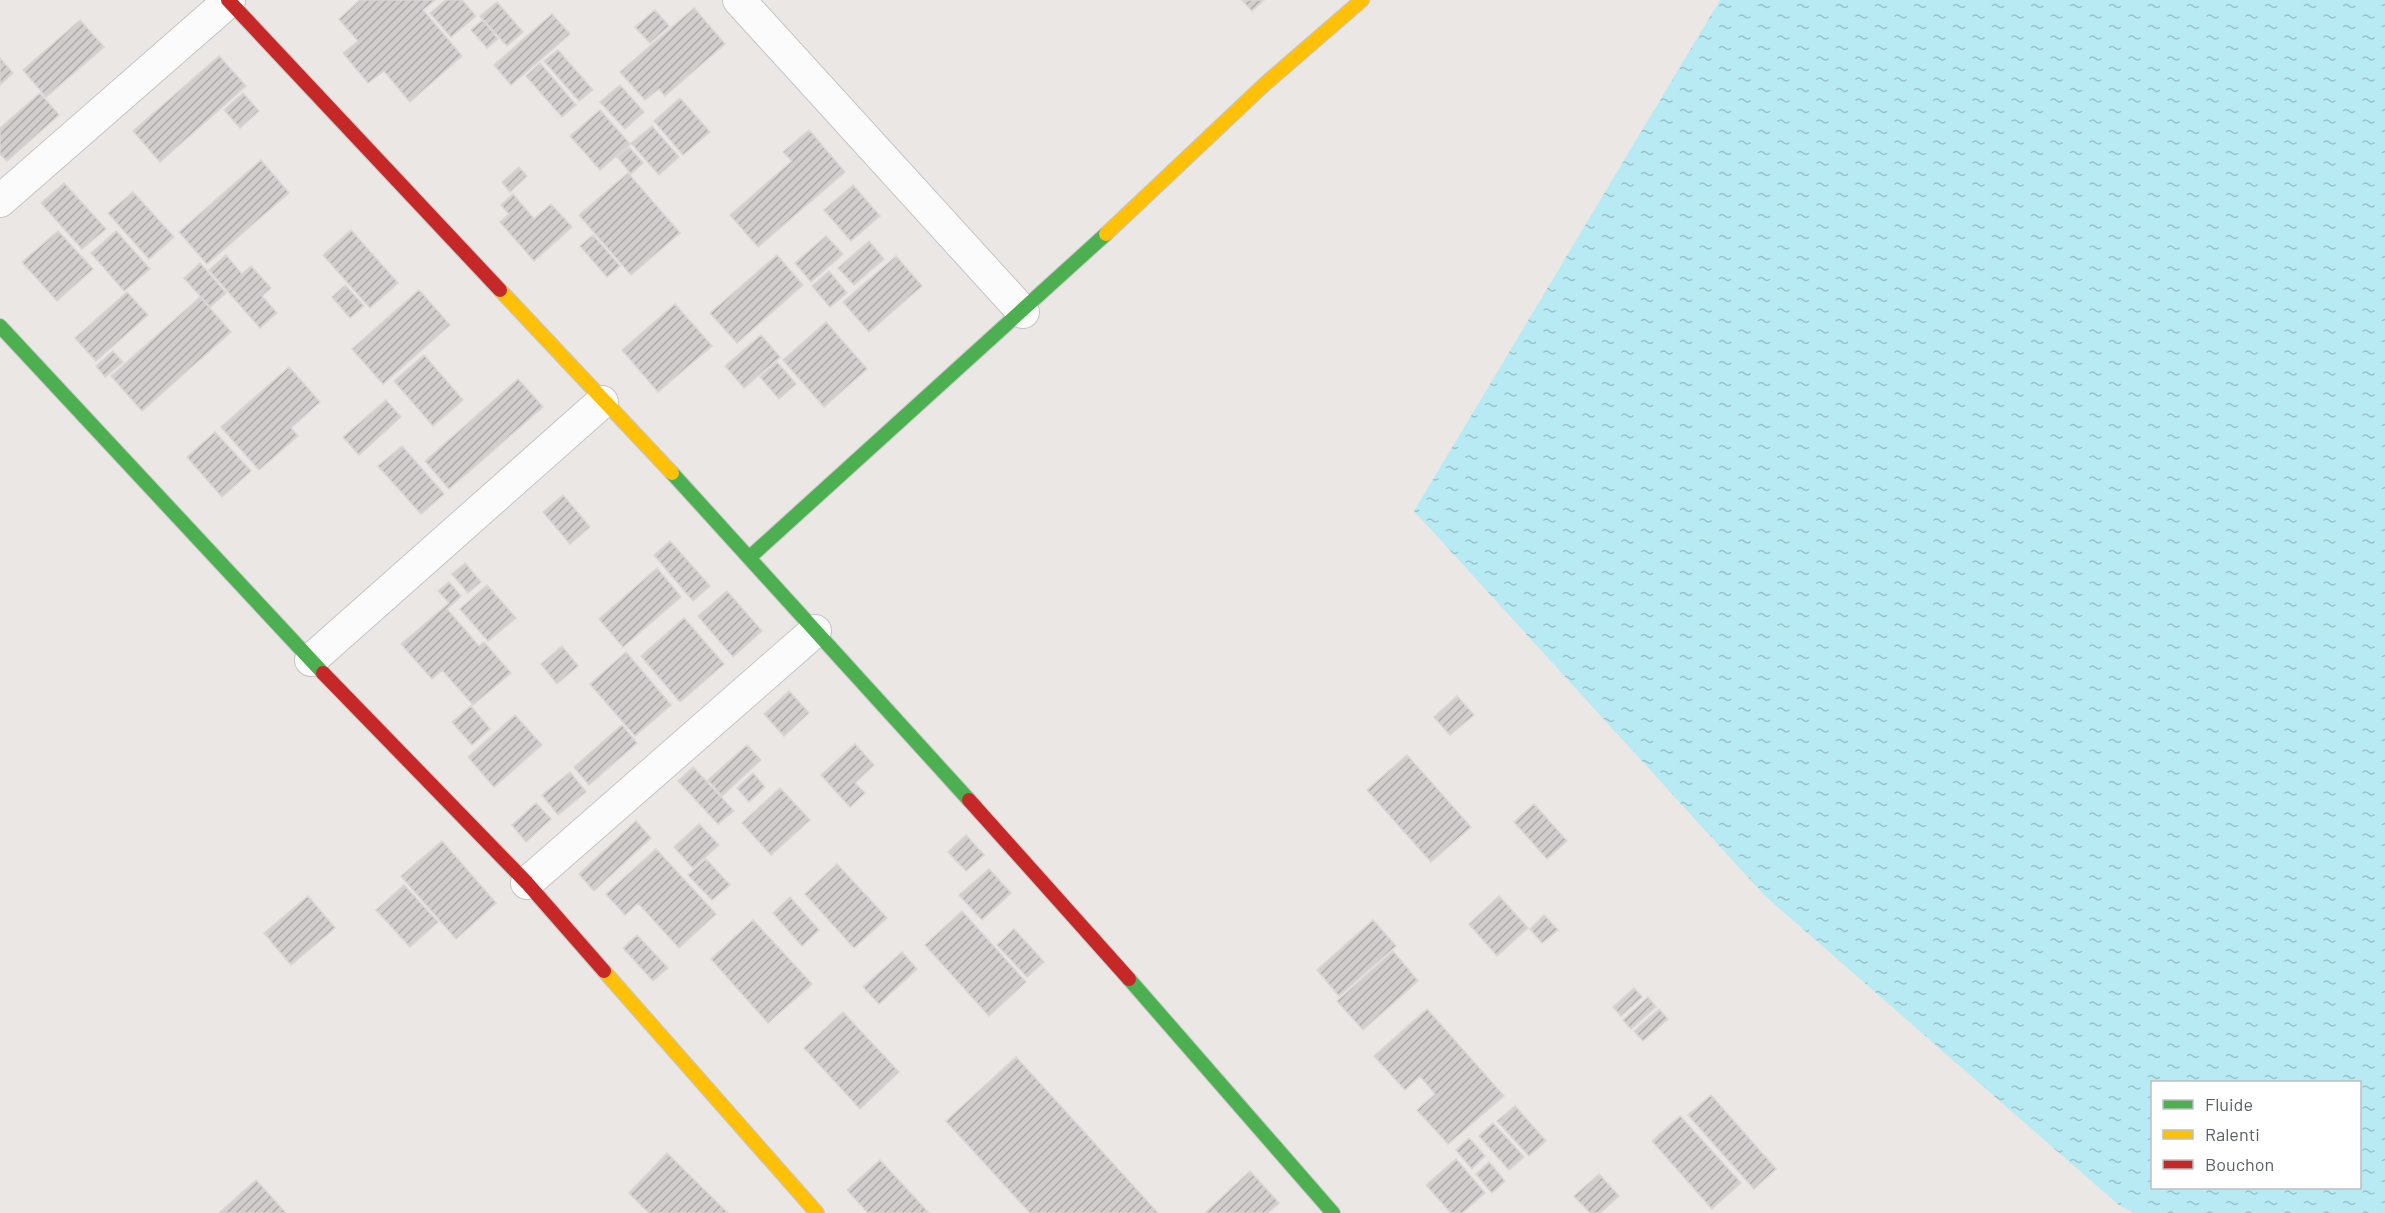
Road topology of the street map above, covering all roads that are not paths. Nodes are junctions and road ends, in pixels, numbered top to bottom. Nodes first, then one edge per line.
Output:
1 (228, 0) edge
2 (739, 0) edge
3 (1362, 0) edge
4 (0, 201) edge
5 (1023, 312) junction
6 (0, 326) edge
7 (602, 402) junction
8 (750, 557) junction
9 (815, 631) junction
10 (311, 660) junction
11 (527, 883) junction
12 (817, 1213) edge
13 (1333, 1213) edge

1 - 4 street
1 - 7 street
2 - 5 street
3 - 5 street
5 - 8 street
6 - 10 street
7 - 8 street
7 - 10 street
8 - 9 street
9 - 11 street
9 - 13 street
10 - 11 street
11 - 12 street

